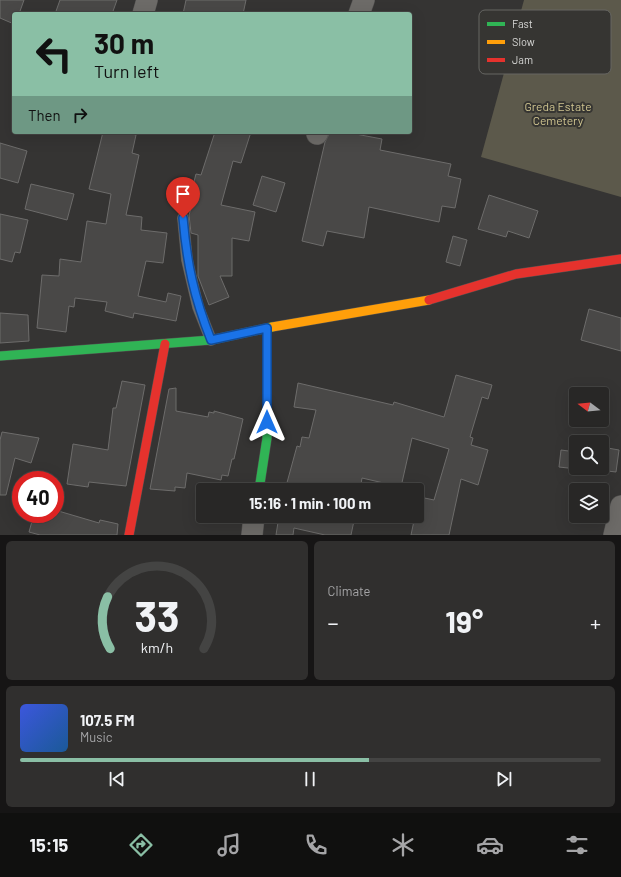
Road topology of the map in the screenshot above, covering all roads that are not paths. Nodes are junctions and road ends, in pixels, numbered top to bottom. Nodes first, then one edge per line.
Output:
1 (147, 0) edge
2 (364, 0) edge
3 (144, 12) edge
4 (360, 12) edge
5 (183, 218) dead end
6 (621, 259) edge
7 (267, 328) junction
8 (211, 340) junction
9 (165, 344) junction
10 (0, 356) edge
11 (259, 483) edge
12 (621, 506) edge
13 (253, 523) edge
14 (130, 535) edge
15 (252, 535) edge
16 (614, 535) edge

1 - 3 street
2 - 4 street
5 - 8 lane
6 - 7 street
7 - 8 street
7 - 11 street
8 - 9 street
9 - 10 street
9 - 14 street
12 - 16 street
13 - 15 street

